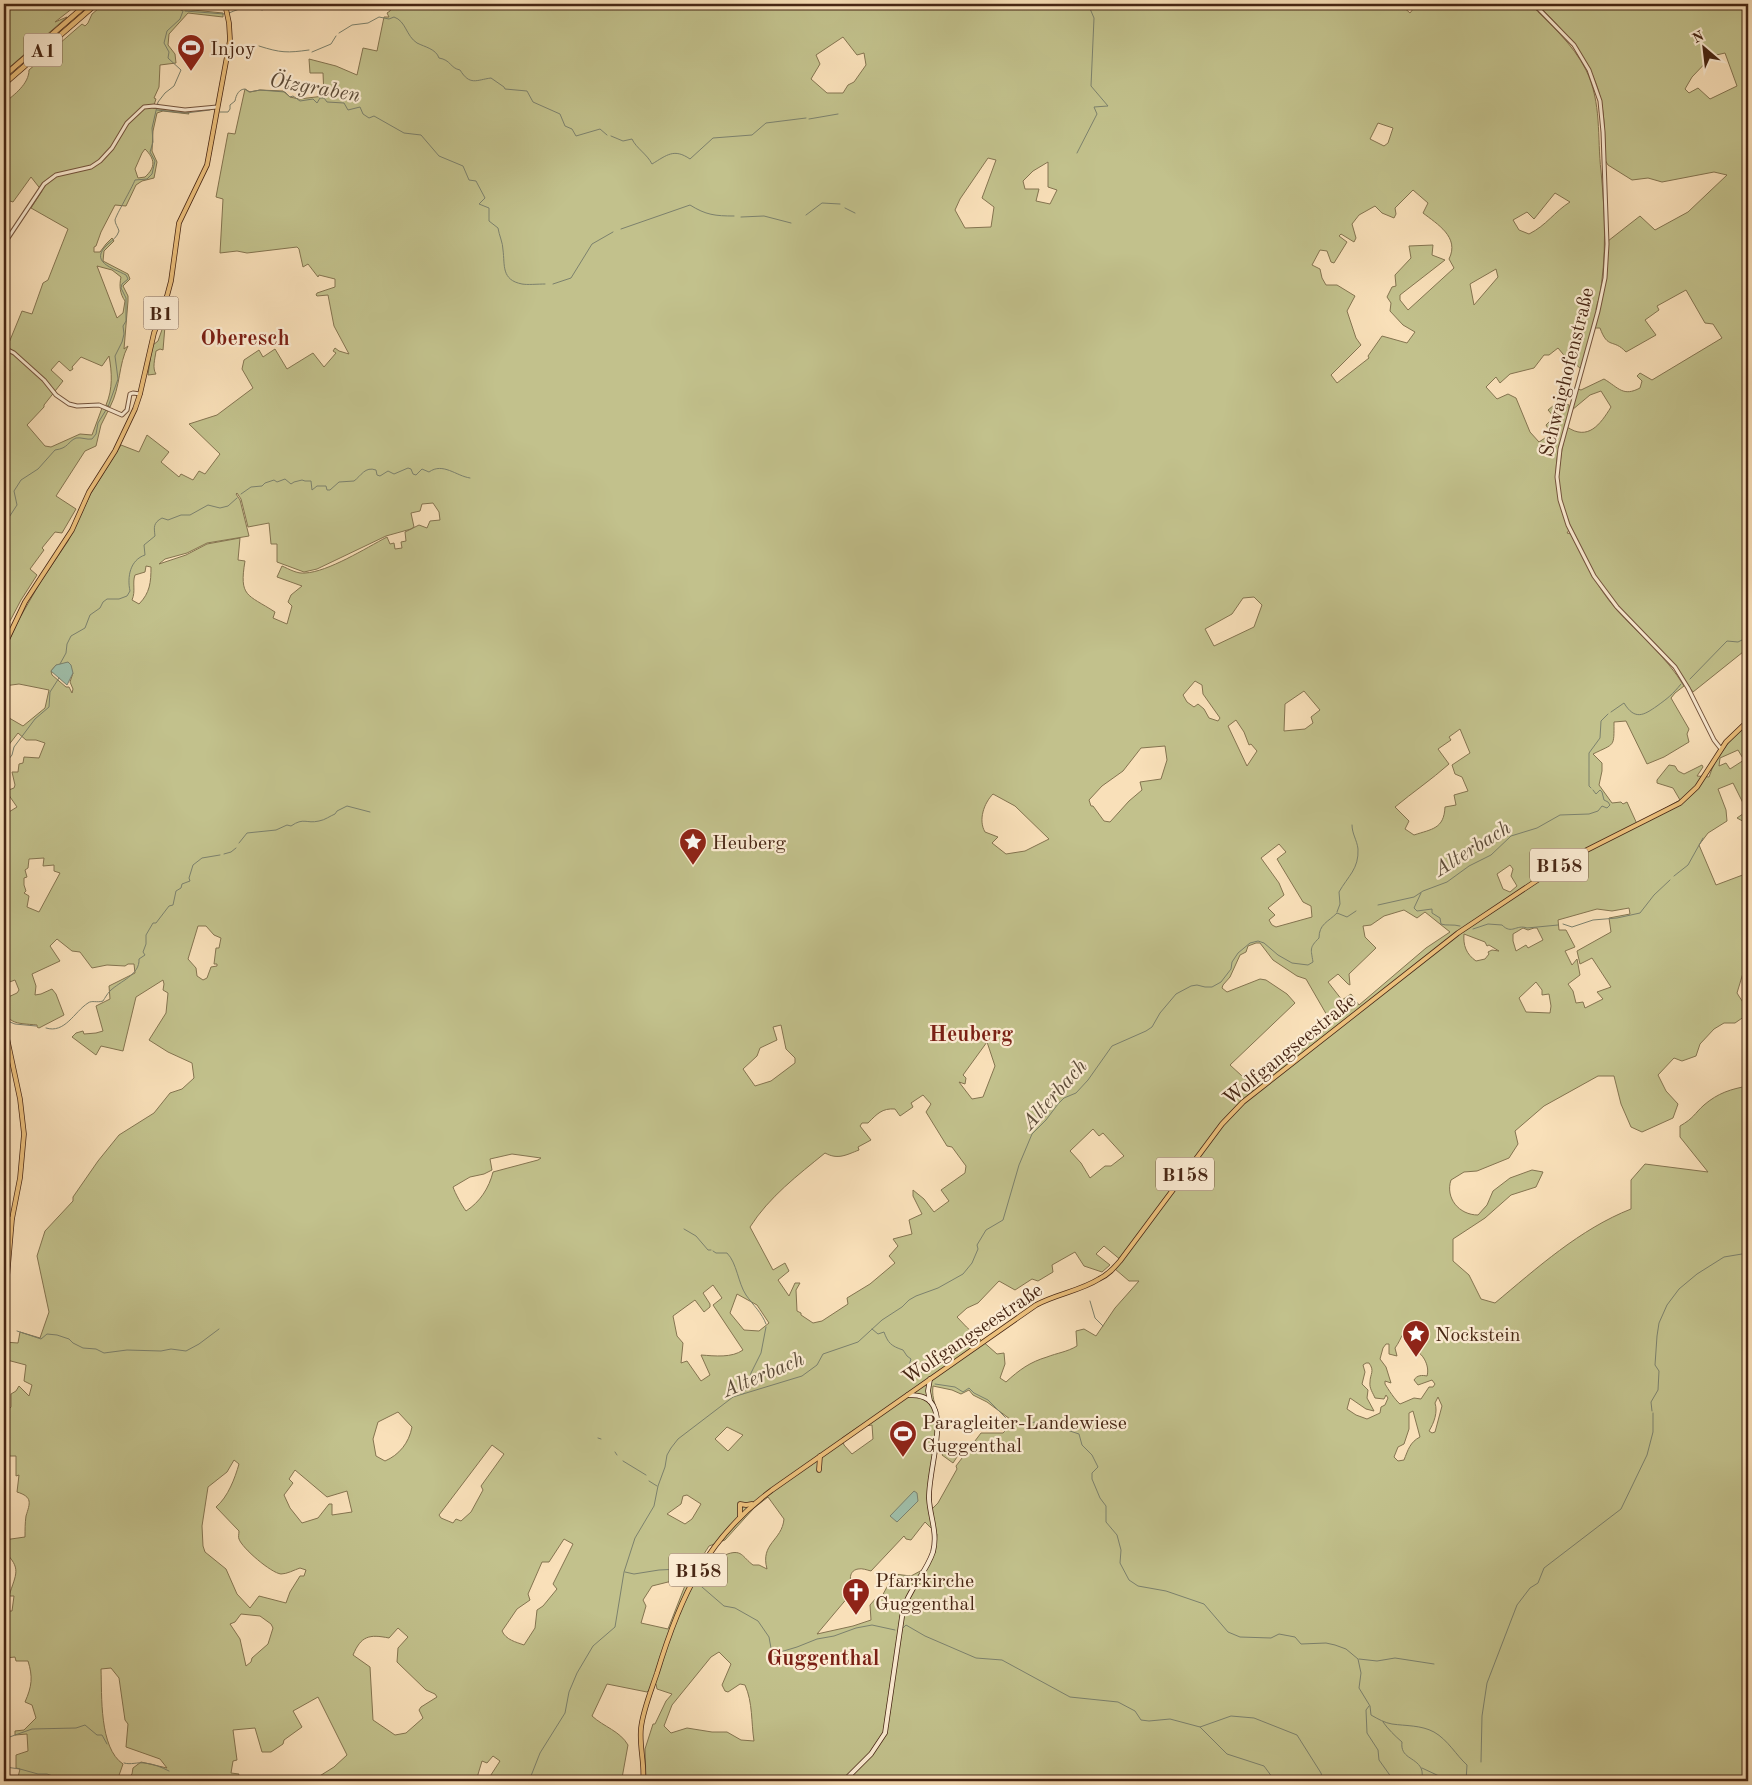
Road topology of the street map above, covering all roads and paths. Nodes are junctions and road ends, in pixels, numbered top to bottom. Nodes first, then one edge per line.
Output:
1 (87, 4) edge
2 (225, 4) edge
3 (1534, 4) edge
4 (95, 5) edge
5 (4, 76) edge
6 (4, 84) edge
7 (217, 107) junction
8 (4, 244) edge
9 (4, 348) edge
10 (140, 394) junction
11 (4, 646) edge
12 (1748, 721) edge
13 (1721, 749) junction
14 (4, 1024) edge
15 (4, 1217) edge
16 (12, 1219) junction
17 (4, 1313) edge
18 (930, 1379) junction
19 (908, 1395) junction
20 (930, 1400) junction
21 (820, 1456) junction
22 (806, 1466) junction
23 (755, 1503) junction
24 (740, 1517) junction
25 (643, 1781) edge
26 (844, 1781) edge

1 - 5 highway, A1
2 - 7 main road, B1
3 - 13 street, Schwaighofenstraße
4 - 6 highway, A1
7 - 8 street
7 - 10 main road, B1
9 - 10 street
10 - 11 main road, B1
12 - 13 main road, Wolfgangseestraße / B158
13 - 18 main road, Wolfgangseestraße / B158
14 - 16 main road
15 - 16 street
16 - 17 main road
18 - 19 main road, Wolfgangseestraße / B158
18 - 20 main road
19 - 20 main road
19 - 21 main road, Wolfgangseestraße / B158
20 - 26 main road
21 - 22 main road, Wolfgangseestraße / B158
21 - 22 main road
22 - 23 main road, Wolfgangseestraße / B158
23 - 24 main road, Wolfgangseestraße / B158
23 - 24 main road
24 - 25 main road, Wolfgangseestraße / B158

